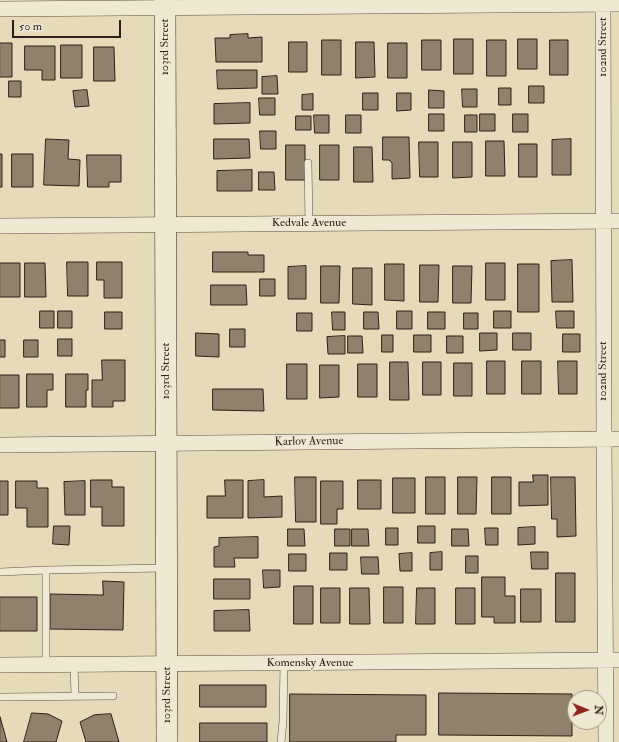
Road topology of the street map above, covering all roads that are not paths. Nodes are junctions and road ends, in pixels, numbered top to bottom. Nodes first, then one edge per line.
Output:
1 (603, 2) edge
2 (278, 3) edge
3 (164, 4) edge
4 (619, 4) edge
5 (0, 9) edge
6 (308, 163) dead end
7 (603, 221) junction
8 (619, 221) edge
9 (309, 223) junction
10 (165, 224) junction
11 (0, 226) edge
12 (604, 439) junction
13 (619, 439) edge
14 (166, 443) junction
15 (0, 445) edge
16 (166, 568) junction
17 (46, 570) junction
18 (0, 572) edge
19 (612, 660) edge
20 (284, 663) junction
21 (167, 664) junction
22 (46, 665) junction
23 (74, 665) junction
24 (0, 666) edge
25 (75, 696) junction
26 (113, 696) dead end
27 (0, 697) edge
28 (167, 742) edge
29 (281, 742) edge
30 (606, 742) edge

1 - 2 street
1 - 4 street
1 - 7 street, 102nd Street
2 - 3 street
3 - 5 street
3 - 10 main road, 103rd Street
6 - 9 lane
7 - 8 street, Kedvale Avenue
7 - 9 street, Kedvale Avenue
7 - 12 street, 102nd Street
9 - 10 street, Kedvale Avenue
10 - 11 street, Kedvale Avenue
10 - 14 main road, 103rd Street
12 - 13 street, Karlov Avenue
12 - 14 street, Karlov Avenue
12 - 19 street, 102nd Street
14 - 15 street, Karlov Avenue
14 - 16 main road, 103rd Street
16 - 17 lane
16 - 21 main road, 103rd Street
17 - 18 lane
17 - 22 lane
19 - 20 street, Komensky Avenue
19 - 30 street, 102nd Street
20 - 21 street, Komensky Avenue
20 - 29 lane
21 - 23 street, Komensky Avenue
21 - 28 main road, 103rd Street
22 - 23 street, Komensky Avenue
22 - 24 street, Komensky Avenue
23 - 25 lane
25 - 26 lane
25 - 27 lane

